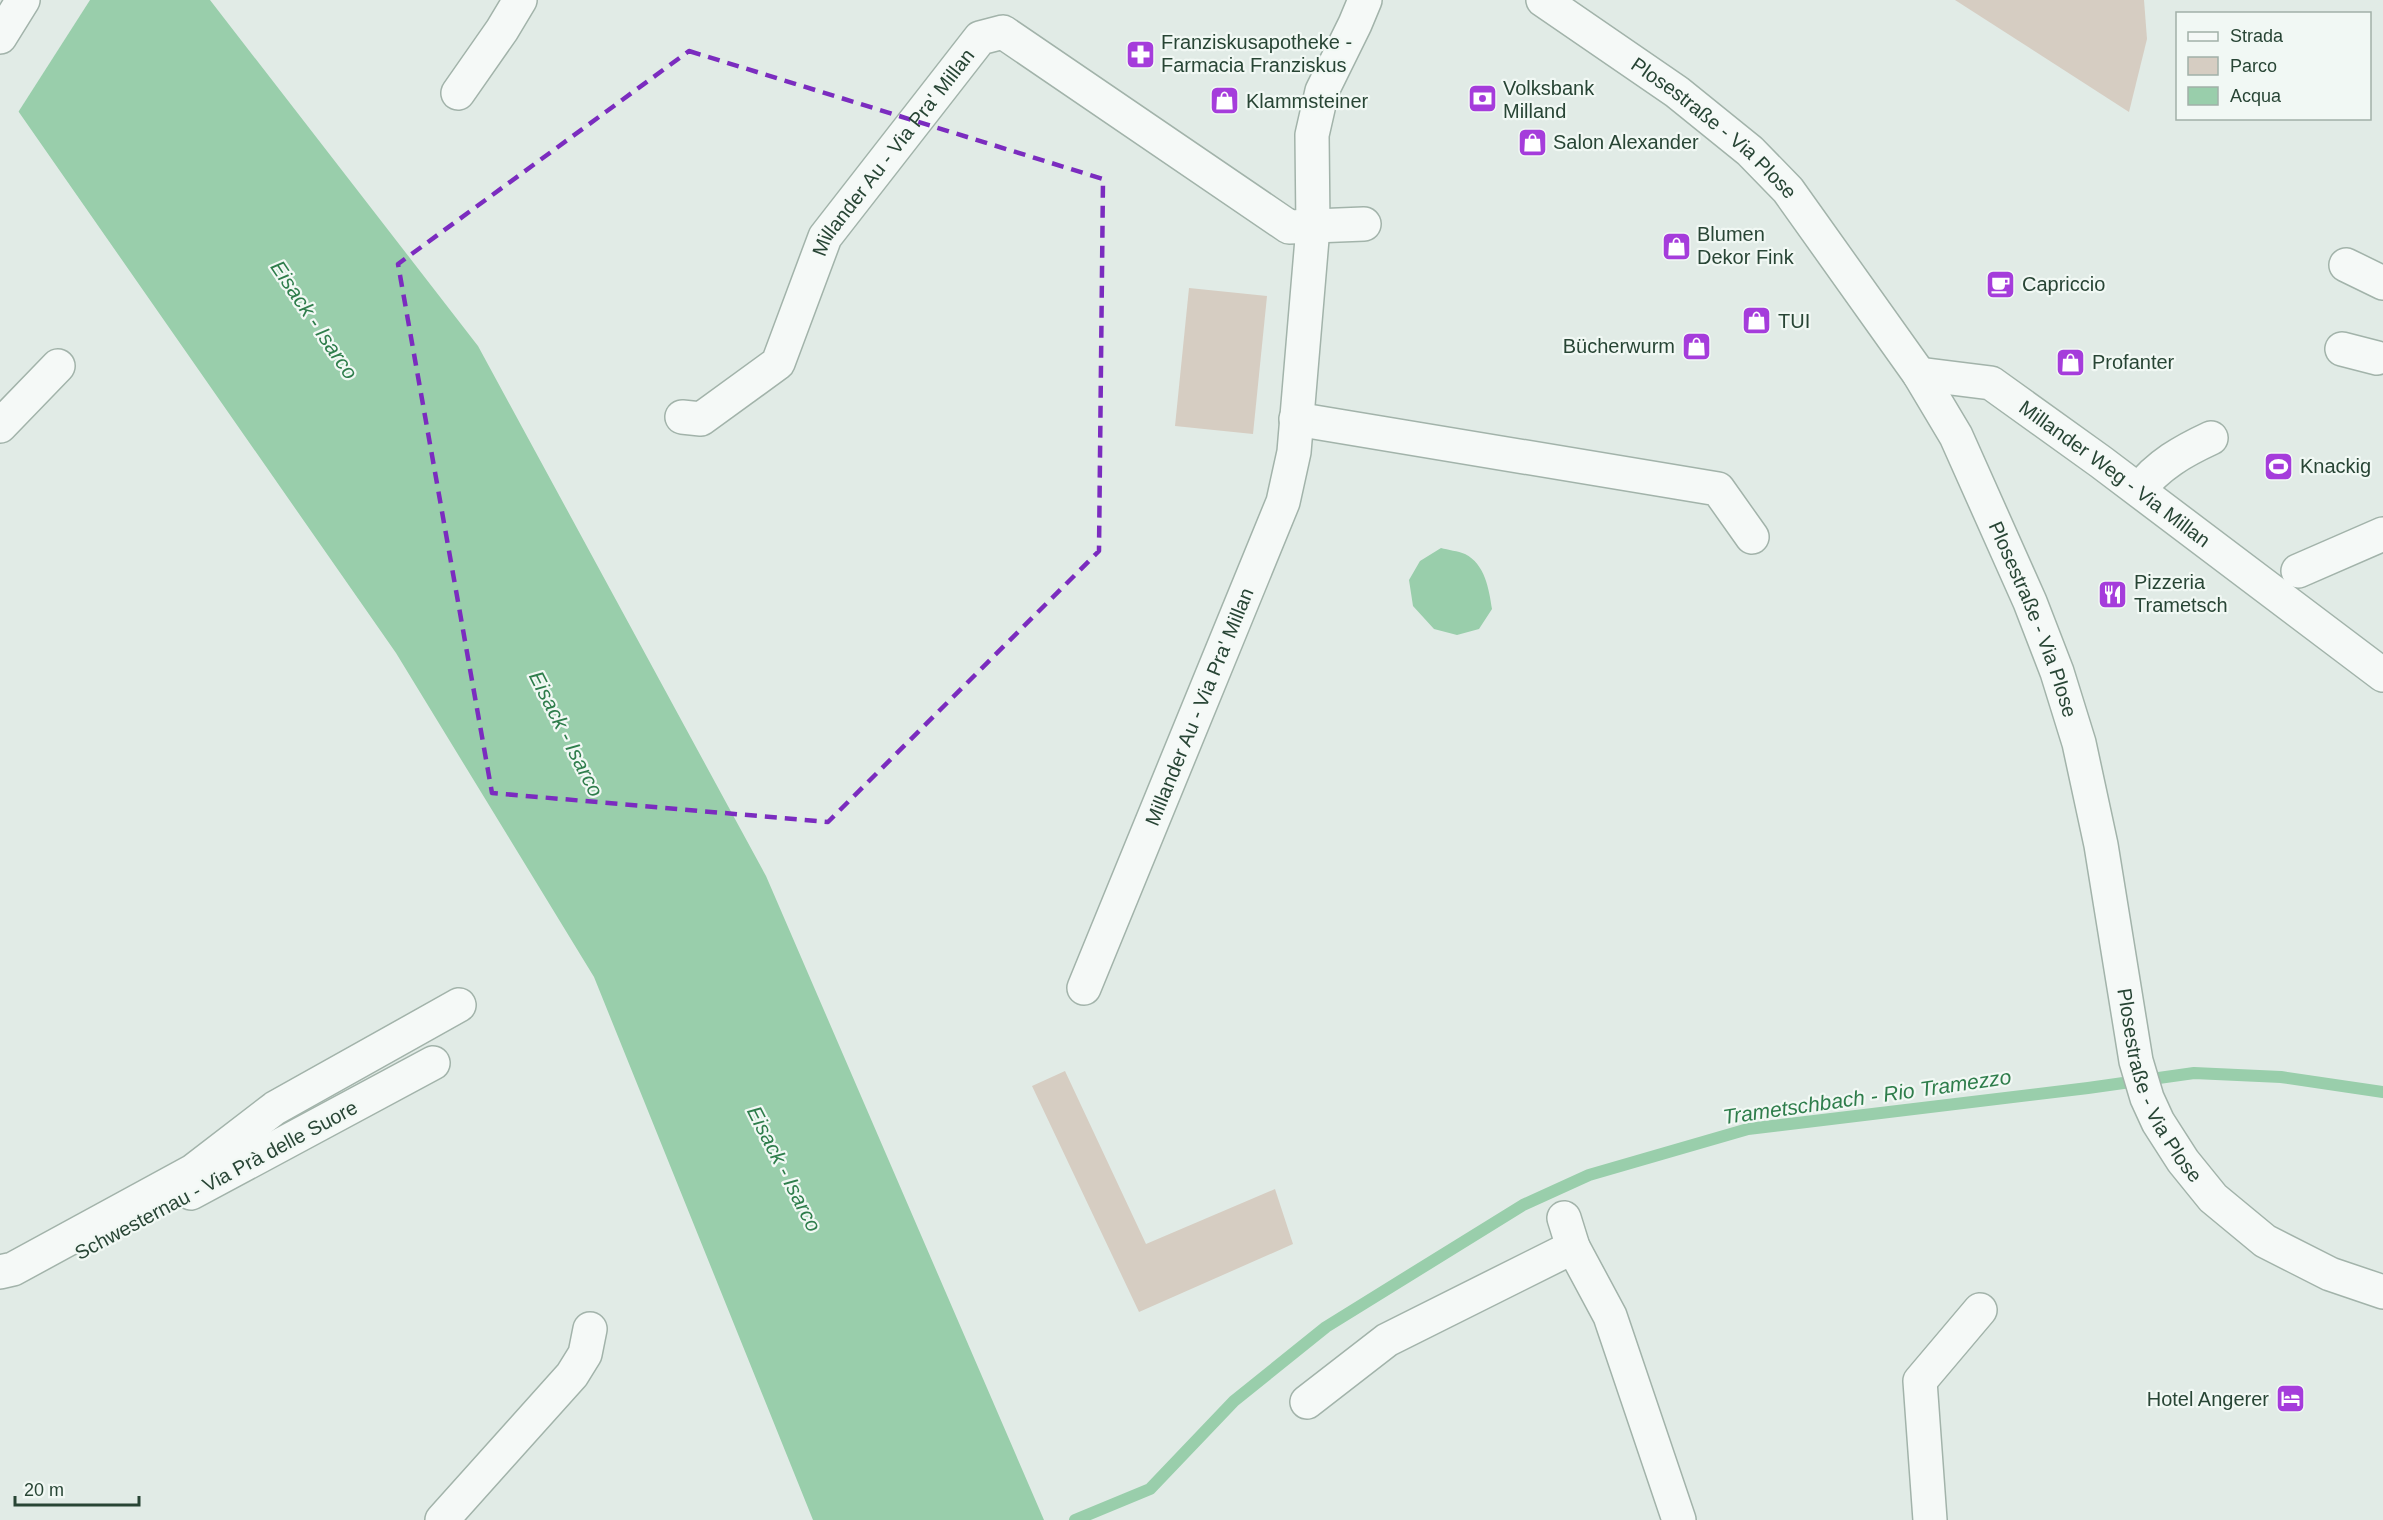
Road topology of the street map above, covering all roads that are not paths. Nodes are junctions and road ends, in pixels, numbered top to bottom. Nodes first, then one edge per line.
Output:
1 (23, 0) edge
2 (520, 0) edge
3 (1365, 0) edge
4 (1543, 0) edge
5 (0, 37) edge
6 (458, 93) dead end
7 (1364, 224) dead end
8 (1313, 227) junction
9 (2346, 265) dead end
10 (2383, 283) edge
11 (2342, 350) dead end
12 (2377, 358) dead end
13 (58, 366) dead end
14 (1919, 374) junction
15 (682, 417) dead end
16 (1296, 419) junction
17 (0, 426) edge
18 (2211, 438) dead end
19 (2139, 490) junction
20 (2383, 534) edge
21 (1752, 537) dead end
22 (2298, 571) dead end
23 (2383, 675) edge
24 (1084, 988) dead end
25 (459, 1005) dead end
26 (433, 1063) dead end
27 (0, 1272) edge
28 (2383, 1292) edge
29 (0, 1296) edge
30 (1980, 1310) dead end
31 (591, 1329) dead end
32 (1307, 1402) dead end
33 (442, 1520) edge
34 (1679, 1520) edge
35 (1930, 1520) edge

1 - 5 street
2 - 6 street
3 - 8 street, Millander Au - Via Pra' Millan
4 - 14 street, Plosestraße - Via Plose
7 - 8 street
8 - 15 street, Millander Au - Via Pra' Millan
8 - 16 street, Millander Au - Via Pra' Millan
9 - 10 street
11 - 12 street
13 - 17 street
14 - 19 street, Millander Weg - Via Millan
14 - 28 street, Plosestraße - Via Plose
16 - 21 street
16 - 24 street, Millander Au - Via Pra' Millan
18 - 19 street
19 - 23 street, Millander Weg - Via Millan
20 - 22 street
25 - 27 street
26 - 29 street, Schwesternau - Via Prà delle Suore
30 - 35 street
31 - 33 street
32 - 34 street

